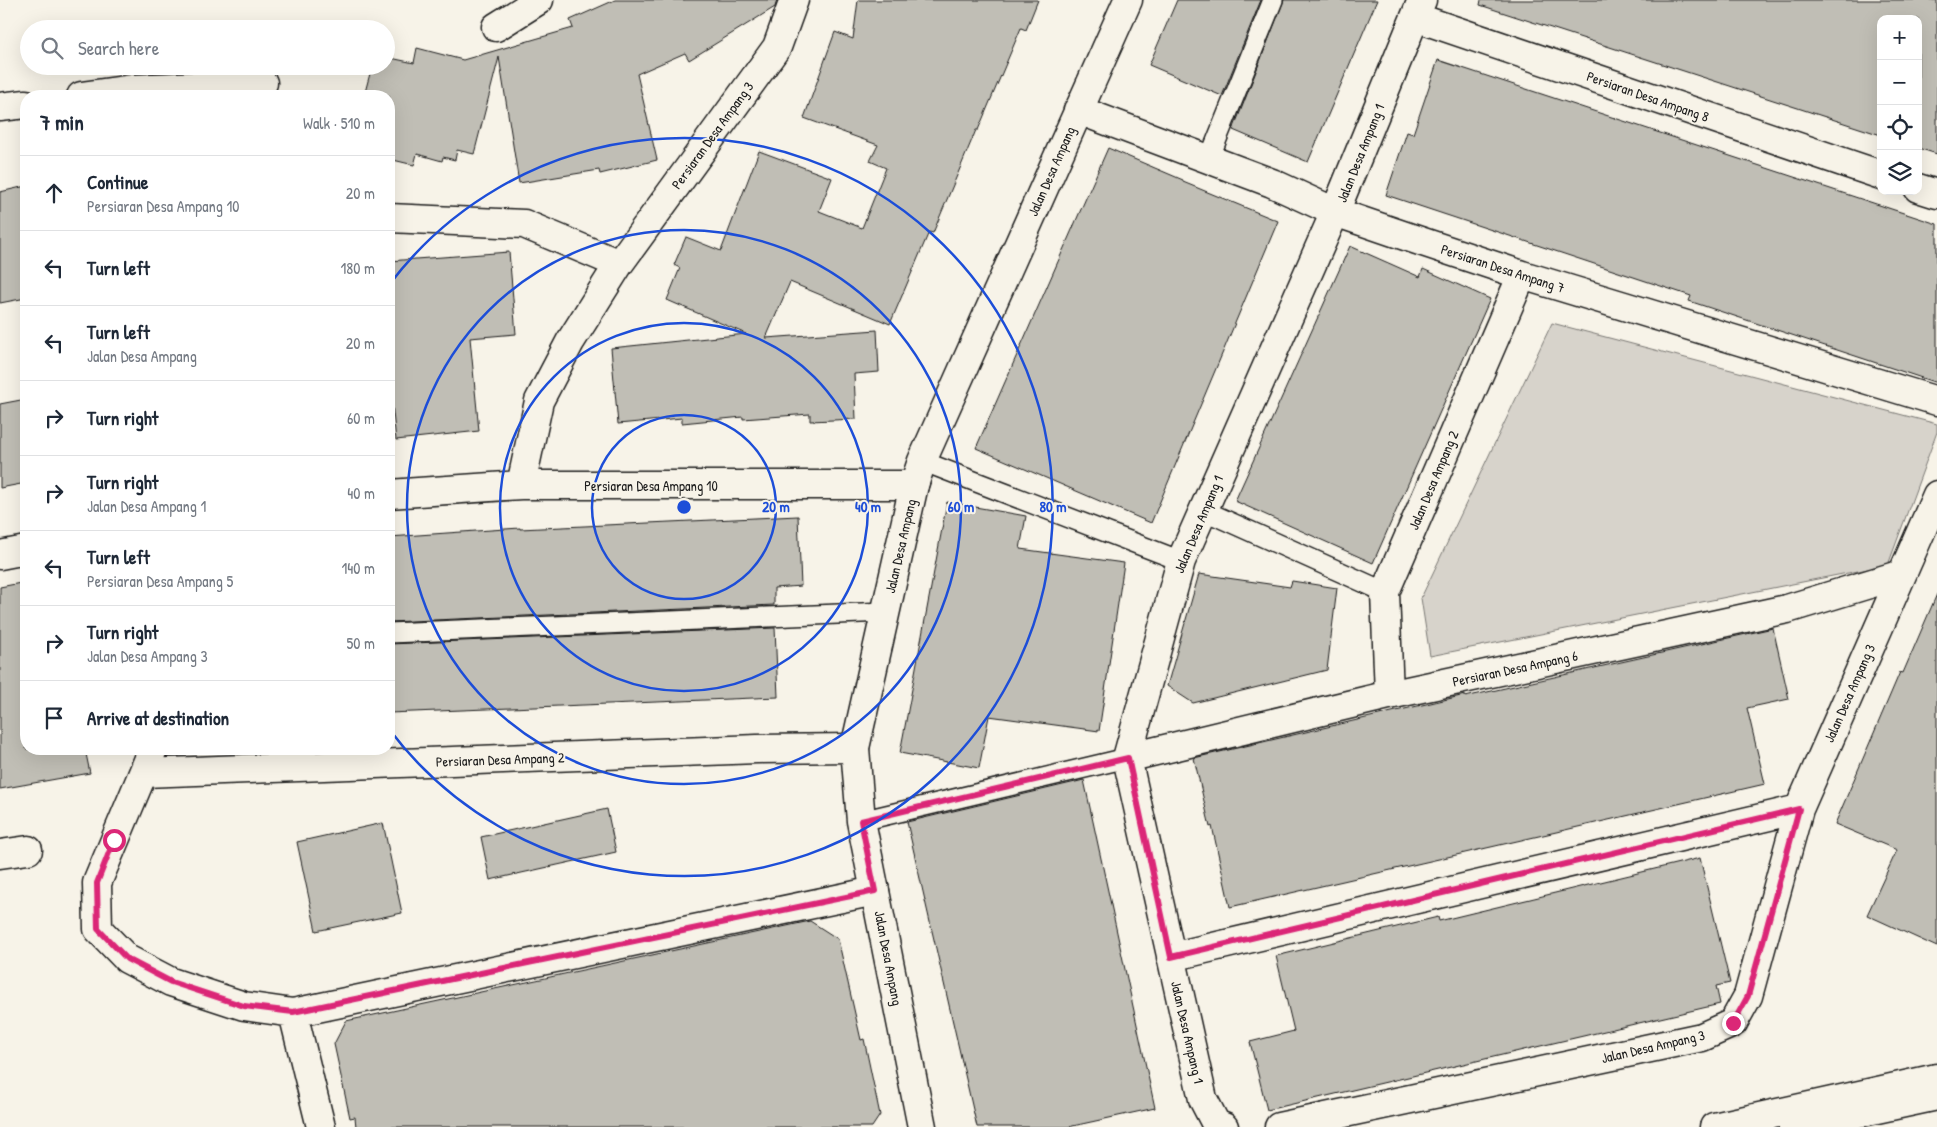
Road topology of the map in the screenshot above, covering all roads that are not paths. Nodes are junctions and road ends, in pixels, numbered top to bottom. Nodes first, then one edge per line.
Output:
1 (539, 0) edge
2 (794, 0) edge
3 (1128, 0) edge
4 (1272, 0) edge
5 (1418, 8) edge
6 (496, 27) dead end
7 (263, 83) dead end
8 (125, 90) edge
9 (20, 105) edge
10 (0, 107) edge
11 (1078, 110) junction
12 (1209, 159) junction
13 (1877, 174) edge
14 (1922, 189) edge
15 (1937, 194) edge
16 (1336, 212) junction
17 (395, 218) edge
18 (619, 264) junction
19 (1522, 275) junction
20 (1937, 401) edge
21 (918, 473) junction
22 (521, 485) junction
23 (395, 494) edge
24 (1937, 495) edge
25 (1203, 510) junction
26 (20, 551) edge
27 (0, 555) edge
28 (1181, 561) junction
29 (1902, 574) junction
30 (1385, 592) junction
31 (885, 612) junction
32 (395, 633) edge
33 (1388, 695) junction
34 (855, 748) junction
35 (1128, 758) junction
36 (149, 761) edge
37 (1799, 809) junction
38 (861, 821) junction
39 (28, 850) dead end
40 (0, 854) edge
41 (875, 891) junction
42 (1171, 957) junction
43 (293, 1012) junction
44 (1937, 1078) edge
45 (1937, 1096) edge
46 (321, 1127) edge
47 (922, 1127) edge
48 (1224, 1127) edge
49 (1280, 1127) edge
50 (1714, 1127) edge
51 (1793, 1127) edge

1 - 6 main road
2 - 18 main road, Persiaran Desa Ampang 3
3 - 11 main road, Jalan Desa Ampang
4 - 12 lane
5 - 13 main road, Persiaran Desa Ampang 8
5 - 16 main road, Jalan Desa Ampang 1
7 - 8 main road
9 - 10 main road
11 - 12 main road, Persiaran Desa Ampang 7
11 - 21 main road, Jalan Desa Ampang
12 - 16 main road, Persiaran Desa Ampang 7
14 - 15 main road
16 - 19 main road, Persiaran Desa Ampang 7
16 - 25 main road, Jalan Desa Ampang 1
17 - 18 main road
18 - 22 main road, Persiaran Desa Ampang 3
19 - 20 main road, Persiaran Desa Ampang 7
19 - 30 main road, Jalan Desa Ampang 2
21 - 22 main road, Persiaran Desa Ampang 10
21 - 28 lane
21 - 31 main road, Jalan Desa Ampang
22 - 23 main road, Persiaran Desa Ampang 10
24 - 29 main road, Jalan Desa Ampang 3
25 - 28 main road, Jalan Desa Ampang 1
25 - 30 lane
26 - 27 main road
28 - 35 main road, Jalan Desa Ampang 1
29 - 33 main road, Persiaran Desa Ampang 6
29 - 37 main road, Jalan Desa Ampang 3
30 - 33 main road, Jalan Desa Ampang 2
31 - 32 lane
31 - 34 main road, Jalan Desa Ampang
33 - 35 main road, Persiaran Desa Ampang 6
34 - 36 main road, Persiaran Desa Ampang 2
34 - 38 main road, Jalan Desa Ampang
35 - 38 lane
35 - 42 main road, Jalan Desa Ampang 1
36 - 43 main road
37 - 42 main road
37 - 49 main road, Jalan Desa Ampang 3
38 - 41 main road, Jalan Desa Ampang
39 - 40 main road
41 - 43 main road
41 - 47 main road, Jalan Desa Ampang
42 - 48 main road, Jalan Desa Ampang 1
43 - 46 main road
44 - 50 main road
45 - 51 main road

